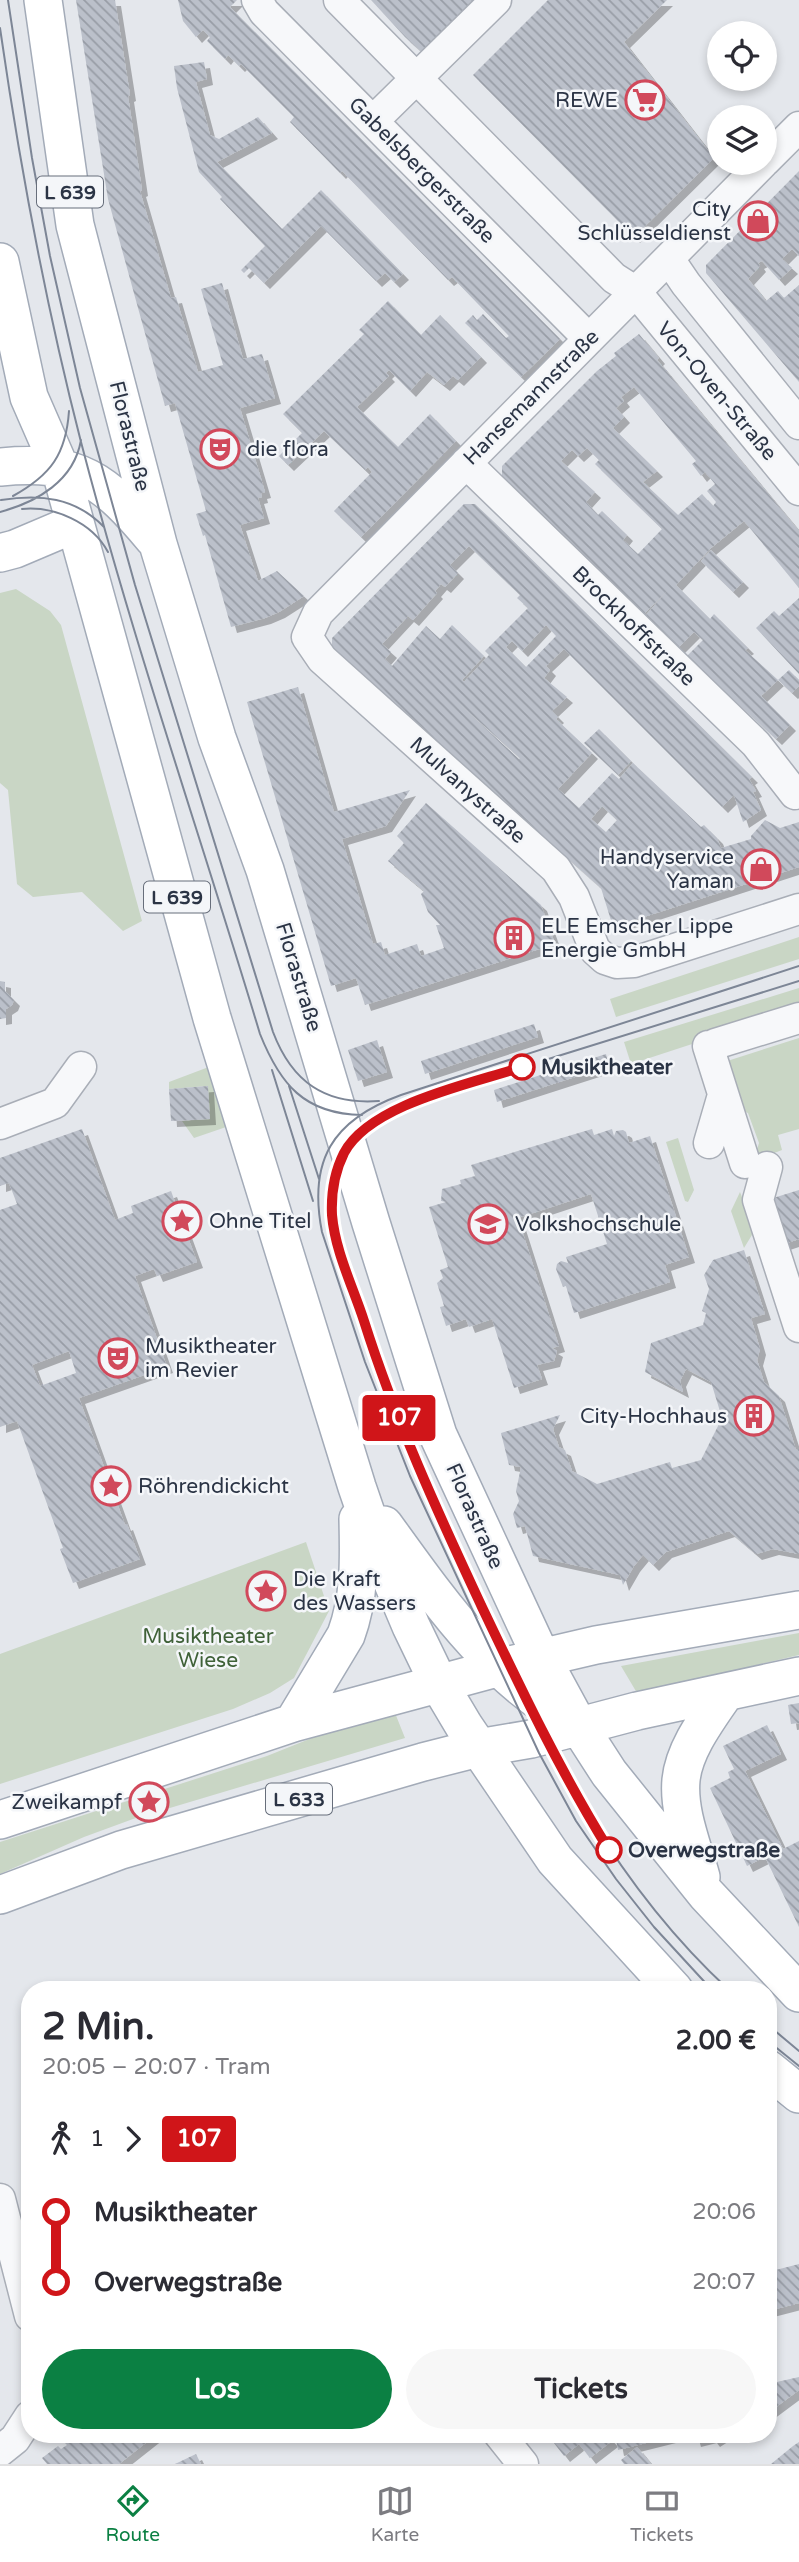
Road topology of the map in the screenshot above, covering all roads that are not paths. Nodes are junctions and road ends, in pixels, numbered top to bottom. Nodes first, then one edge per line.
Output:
1 (43, 0) edge
2 (257, 0) edge
3 (339, 0) edge
4 (496, 0) edge
5 (417, 78) junction
6 (373, 121) junction
7 (799, 127) edge
8 (777, 149) edge
9 (751, 175) edge
10 (668, 259) junction
11 (0, 262) edge
12 (636, 292) junction
13 (589, 339) junction
14 (116, 381) junction
15 (29, 397) junction
16 (799, 424) edge
17 (0, 461) edge
18 (466, 463) junction
19 (0, 467) edge
20 (60, 468) junction
21 (99, 482) junction
22 (799, 490) edge
23 (74, 524) junction
24 (158, 544) junction
25 (7, 551) edge
26 (89, 577) junction
27 (307, 637) joint
28 (796, 794) dead end
29 (799, 909) edge
30 (799, 1018) edge
31 (82, 1067) dead end
32 (723, 1095) junction
33 (0, 1124) edge
34 (709, 1143) dead end
35 (799, 1327) edge
36 (357, 1487) junction
37 (799, 1610) edge
38 (541, 1657) junction
39 (497, 1668) junction
40 (799, 1676) edge
41 (439, 1684) junction
42 (725, 1693) junction
43 (293, 1723) junction
44 (578, 1725) junction
45 (478, 1748) junction
46 (0, 1820) edge
47 (706, 1894) junction
48 (0, 1895) edge
49 (666, 1981) edge
50 (799, 1993) edge
51 (777, 2076) edge
52 (799, 2094) edge
53 (0, 2199) edge
54 (21, 2281) edge
55 (21, 2430) edge
56 (506, 2443) edge
57 (0, 2451) edge
58 (523, 2464) edge

1 - 14 main road, Florastraße / L 639
2 - 6 street, Gabelsbergerstraße
3 - 5 street
4 - 5 street
5 - 6 street
5 - 12 street
6 - 13 street, Gabelsbergerstraße
7 - 8 street, Hansemannstraße
9 - 10 street, Hansemannstraße
10 - 12 street, Hansemannstraße
10 - 16 street, Von-Oven-Straße
11 - 15 main road, L 639
12 - 13 street, Hansemannstraße
12 - 22 street, Von-Oven-Straße
13 - 18 street, Hansemannstraße
14 - 21 main road
14 - 24 main road, Florastraße / L 639
15 - 17 main road
15 - 20 main road, L 639
18 - 27 street, Hansemannstraße
18 - 28 street, Brockhoffstraße
19 - 20 main road
20 - 21 main road
20 - 23 main road, L 639
21 - 23 main road
21 - 24 main road
23 - 25 main road
23 - 26 main road, L 639
24 - 38 main road, Florastraße / L 639
25 - 26 main road
26 - 36 main road, L 639
27 - 29 street, Mulvanystraße
30 - 32 street
31 - 33 street
32 - 34 street
32 - 35 street
36 - 39 main road
36 - 41 main road, L 639
36 - 43 main road
37 - 38 main road
38 - 39 main road
38 - 44 main road, Florastraße / L 639
39 - 41 main road
39 - 44 main road
40 - 42 main road, L 633
41 - 43 main road
41 - 45 main road, L 639
42 - 44 main road, L 633
42 - 47 main road, Florastraße
43 - 46 main road
44 - 45 main road, L 633
44 - 47 main road, Florastraße
45 - 48 main road, L 633
45 - 49 main road
47 - 50 main road, Florastraße
51 - 52 main road
53 - 54 street
55 - 57 street
56 - 58 street

